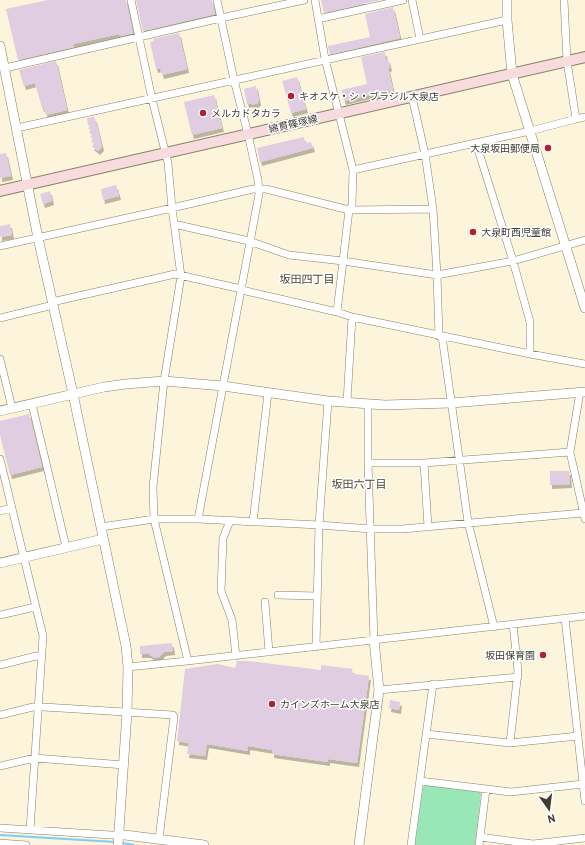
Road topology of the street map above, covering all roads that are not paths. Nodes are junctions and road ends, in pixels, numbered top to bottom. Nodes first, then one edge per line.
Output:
1 (131, 0) edge
2 (217, 0) edge
3 (304, 0) edge
4 (315, 0) edge
5 (403, 0) edge
6 (412, 0) edge
7 (507, 0) edge
8 (564, 0) edge
9 (221, 18) junction
10 (318, 19) junction
11 (507, 20) junction
12 (139, 37) junction
13 (420, 39) junction
14 (0, 46) edge
15 (1, 57) edge
16 (585, 57) edge
17 (325, 59) junction
18 (567, 61) junction
19 (5, 68) junction
20 (512, 74) junction
21 (234, 80) junction
22 (412, 97) junction
23 (152, 99) junction
24 (339, 114) junction
25 (585, 117) edge
26 (576, 119) junction
27 (17, 128) junction
28 (530, 131) junction
29 (248, 134) junction
30 (476, 143) junction
31 (166, 153) junction
32 (425, 154) junction
33 (353, 170) junction
34 (28, 184) junction
35 (259, 188) junction
36 (0, 191) edge
37 (172, 208) junction
38 (433, 209) junction
39 (349, 210) junction
40 (175, 226) junction
41 (38, 238) junction
42 (585, 240) edge
43 (250, 241) junction
44 (0, 246) edge
45 (566, 246) junction
46 (343, 261) junction
47 (513, 261) junction
48 (437, 275) junction
49 (181, 276) junction
50 (241, 289) junction
51 (53, 303) junction
52 (585, 308) edge
53 (337, 312) junction
54 (352, 317) junction
55 (0, 318) edge
56 (440, 336) junction
57 (530, 354) junction
58 (0, 359) edge
59 (585, 364) edge
60 (164, 381) junction
61 (223, 386) junction
62 (583, 392) edge
63 (268, 393) junction
64 (73, 394) junction
65 (328, 401) junction
66 (347, 402) junction
67 (451, 403) junction
68 (32, 404) junction
69 (368, 404) junction
70 (12, 408) junction
71 (0, 411) edge
72 (570, 452) junction
73 (0, 461) edge
74 (459, 461) junction
75 (368, 463) junction
76 (424, 463) junction
77 (12, 508) junction
78 (0, 510) edge
79 (584, 516) edge
80 (154, 518) junction
81 (198, 519) junction
82 (230, 521) junction
83 (253, 522) junction
84 (468, 522) junction
85 (319, 525) junction
86 (101, 527) junction
87 (428, 527) junction
88 (371, 529) junction
89 (103, 539) junction
90 (66, 547) junction
91 (24, 557) junction
92 (0, 563) edge
93 (278, 595) dead end
94 (317, 596) junction
95 (265, 602) dead end
96 (36, 607) junction
97 (0, 615) edge
98 (585, 616) edge
99 (565, 618) junction
100 (513, 624) junction
101 (494, 627) junction
102 (374, 640) junction
103 (316, 647) junction
104 (269, 652) junction
105 (236, 656) junction
106 (42, 657) junction
107 (187, 661) junction
108 (0, 665) edge
109 (128, 667) junction
110 (518, 677) junction
111 (433, 684) junction
112 (379, 690) junction
113 (38, 707) junction
114 (127, 712) junction
115 (0, 715) edge
116 (426, 734) junction
117 (578, 736) junction
118 (510, 743) junction
119 (35, 758) junction
120 (124, 765) junction
121 (0, 766) edge
122 (420, 781) junction
123 (583, 784) junction
124 (486, 789) junction
125 (585, 801) edge
126 (0, 828) edge
127 (30, 830) junction
128 (118, 835) junction
129 (480, 837) junction
130 (585, 838) edge
131 (159, 839) junction
132 (0, 843) edge
133 (533, 844) edge
134 (26, 845) edge
135 (118, 845) edge
136 (204, 845) edge
137 (359, 845) edge
138 (412, 845) edge
139 (479, 845) edge

1 - 12 street
2 - 9 street
3 - 9 street
4 - 10 street
5 - 10 street
6 - 13 street
7 - 11 street
8 - 18 street
9 - 12 street
9 - 21 street
10 - 17 street
11 - 13 street
11 - 20 street
12 - 19 street
12 - 23 street
13 - 17 street
14 - 15 street
15 - 19 street
16 - 18 main road, 綿貫篠塚線
17 - 21 street
17 - 24 street
18 - 20 main road, 綿貫篠塚線
18 - 26 street
19 - 27 street
20 - 22 main road, 綿貫篠塚線
20 - 28 street
21 - 23 street
21 - 29 street
22 - 24 main road, 綿貫篠塚線
22 - 32 street
23 - 27 street
23 - 31 street
24 - 29 main road, 綿貫篠塚線
24 - 33 street
25 - 26 street
26 - 28 street
27 - 34 street
28 - 30 street
28 - 45 street
29 - 31 main road, 綿貫篠塚線
29 - 35 street
30 - 32 street
30 - 47 street
31 - 34 main road, 綿貫篠塚線
31 - 37 street
32 - 33 street
32 - 38 street
33 - 39 street
34 - 36 main road, 綿貫篠塚線
34 - 41 street
35 - 37 street
35 - 39 street
35 - 43 street
37 - 40 street
37 - 41 street
38 - 39 street
38 - 48 street
39 - 46 street
40 - 43 street
40 - 49 street
41 - 44 street
41 - 51 street
42 - 45 street
43 - 46 street
43 - 50 street
45 - 47 street
45 - 52 street
46 - 48 street
46 - 53 street
47 - 48 street
47 - 57 street
48 - 56 street
49 - 50 street
49 - 51 street
49 - 60 street
50 - 53 street
50 - 61 street
51 - 55 street
51 - 64 street
53 - 54 street
54 - 56 street
54 - 66 street
56 - 57 street
56 - 67 street
57 - 59 street
58 - 70 street
60 - 61 street
60 - 64 street
60 - 80 street
61 - 63 street
61 - 81 street
62 - 67 street
62 - 72 street
63 - 65 street
63 - 83 street
64 - 68 street
64 - 86 street
65 - 66 street
65 - 85 street
66 - 69 street
67 - 69 street
67 - 74 street
68 - 70 street
68 - 90 street
69 - 75 street
70 - 71 street
72 - 74 street
72 - 79 street
73 - 77 street
74 - 76 street
74 - 84 street
75 - 76 street
75 - 88 street
76 - 87 street
77 - 78 street
77 - 91 street
79 - 84 street
80 - 81 street
80 - 86 street
80 - 107 street
81 - 82 street
82 - 83 street
82 - 105 street
83 - 85 street
84 - 87 street
84 - 101 street
85 - 88 street
85 - 94 street
86 - 89 street
87 - 88 street
88 - 102 street
89 - 90 street
89 - 109 street
90 - 91 street
91 - 92 street
91 - 96 street
93 - 94 street
94 - 103 street
95 - 104 street
96 - 97 street
96 - 106 street
98 - 99 street
99 - 100 street
99 - 117 street
100 - 101 street
100 - 110 street
101 - 102 street
102 - 103 street
102 - 112 street
103 - 104 street
104 - 105 street
105 - 107 street
106 - 108 street
106 - 113 street
107 - 109 street
109 - 114 street
110 - 111 street
110 - 118 street
111 - 112 street
111 - 116 street
112 - 137 street
113 - 114 street
113 - 115 street
113 - 119 street
114 - 120 street
114 - 131 street
116 - 118 street
116 - 122 street
117 - 118 street
117 - 123 street
119 - 120 street
119 - 121 street
119 - 127 street
120 - 128 street
122 - 124 street
122 - 138 street
123 - 124 street
123 - 125 street
124 - 129 street
126 - 127 street
127 - 128 street
128 - 131 street
128 - 135 street
129 - 133 street
129 - 139 street
130 - 133 street
131 - 136 street
132 - 134 street

